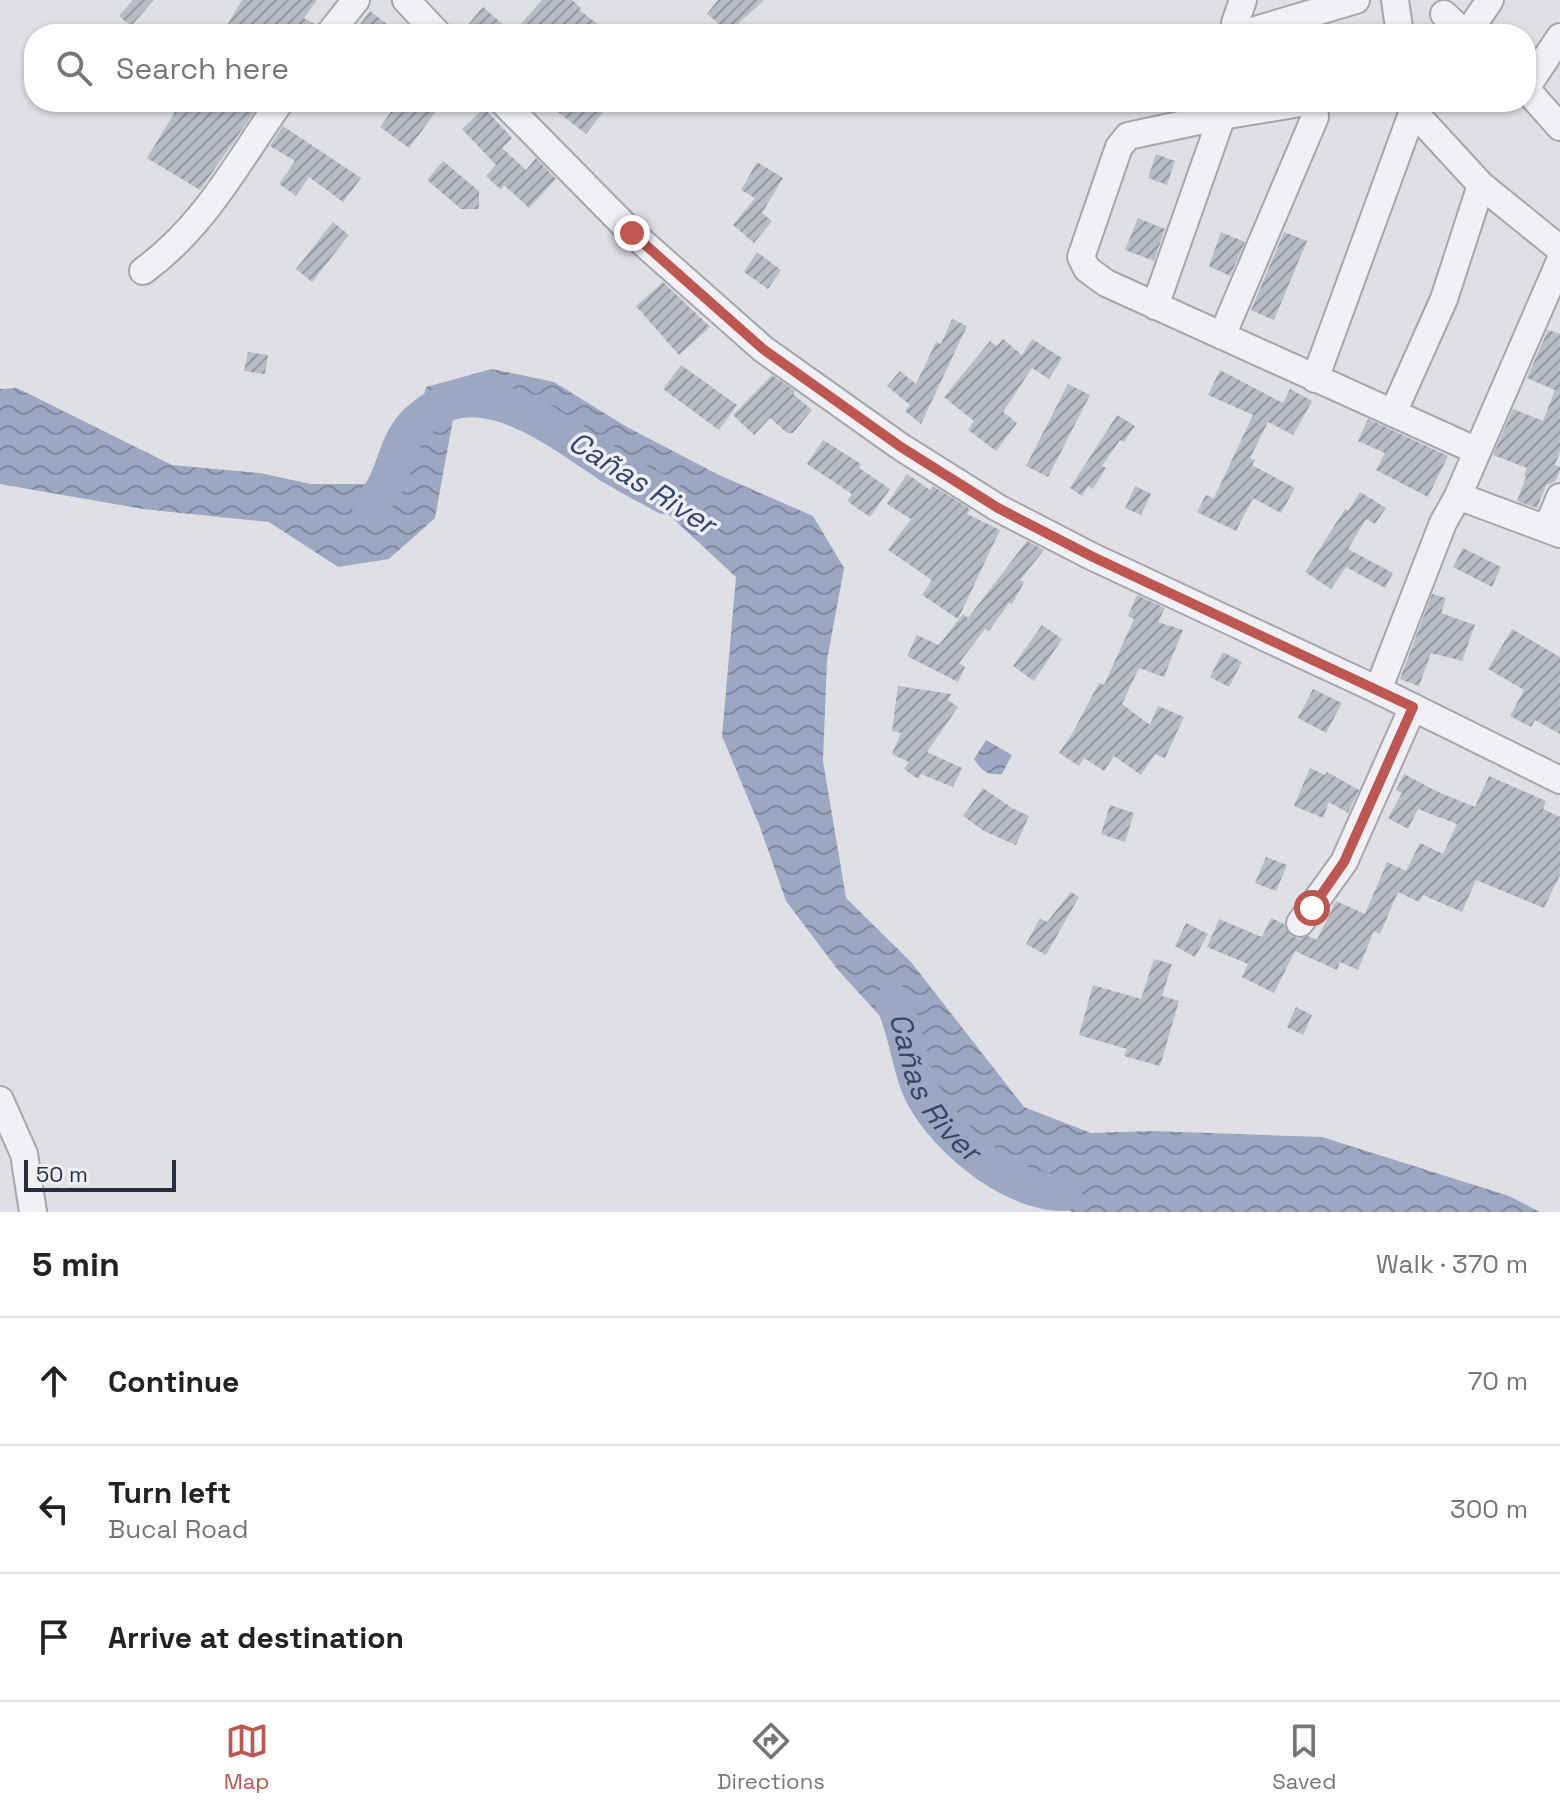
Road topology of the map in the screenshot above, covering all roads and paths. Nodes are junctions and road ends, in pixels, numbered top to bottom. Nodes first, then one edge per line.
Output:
1 (356, 0) edge
2 (406, 0) edge
3 (1243, 0) edge
4 (1356, 0) edge
5 (1395, 0) edge
6 (1490, 0) edge
7 (1444, 14) dead end
8 (337, 24) edge
9 (429, 24) edge
10 (1236, 24) edge
11 (1275, 24) edge
12 (1399, 24) edge
13 (1455, 24) edge
14 (1473, 24) edge
15 (1560, 37) edge
16 (1536, 74) edge
17 (1536, 100) edge
18 (273, 112) edge
19 (513, 112) edge
20 (1246, 112) edge
21 (1314, 112) edge
22 (1410, 112) edge
23 (1417, 112) edge
24 (1222, 116) junction
25 (1560, 127) edge
26 (1481, 185) junction
27 (1560, 249) edge
28 (1560, 261) edge
29 (143, 271) dead end
30 (1155, 306) junction
31 (1222, 336) junction
32 (1315, 379) junction
33 (1393, 413) junction
34 (1477, 451) junction
35 (1458, 496) junction
36 (1560, 497) edge
37 (1554, 531) edge
38 (1378, 690) junction
39 (1413, 707) junction
40 (1560, 780) edge
41 (1300, 923) dead end
42 (0, 1100) edge
43 (33, 1212) edge

1 - 8 street
2 - 9 street
3 - 10 street
4 - 11 street
5 - 12 street
6 - 14 street
7 - 13 street
15 - 16 street
17 - 25 street
18 - 29 street
19 - 38 street
20 - 24 street
21 - 31 street
22 - 32 street
23 - 26 street
24 - 30 street
24 - 30 street
26 - 27 street
26 - 33 street
28 - 34 street
30 - 31 street
31 - 32 street
32 - 33 street
33 - 34 street
34 - 35 street
35 - 37 street
35 - 38 street
36 - 37 street
38 - 39 street
39 - 40 street
39 - 41 street
42 - 43 street

